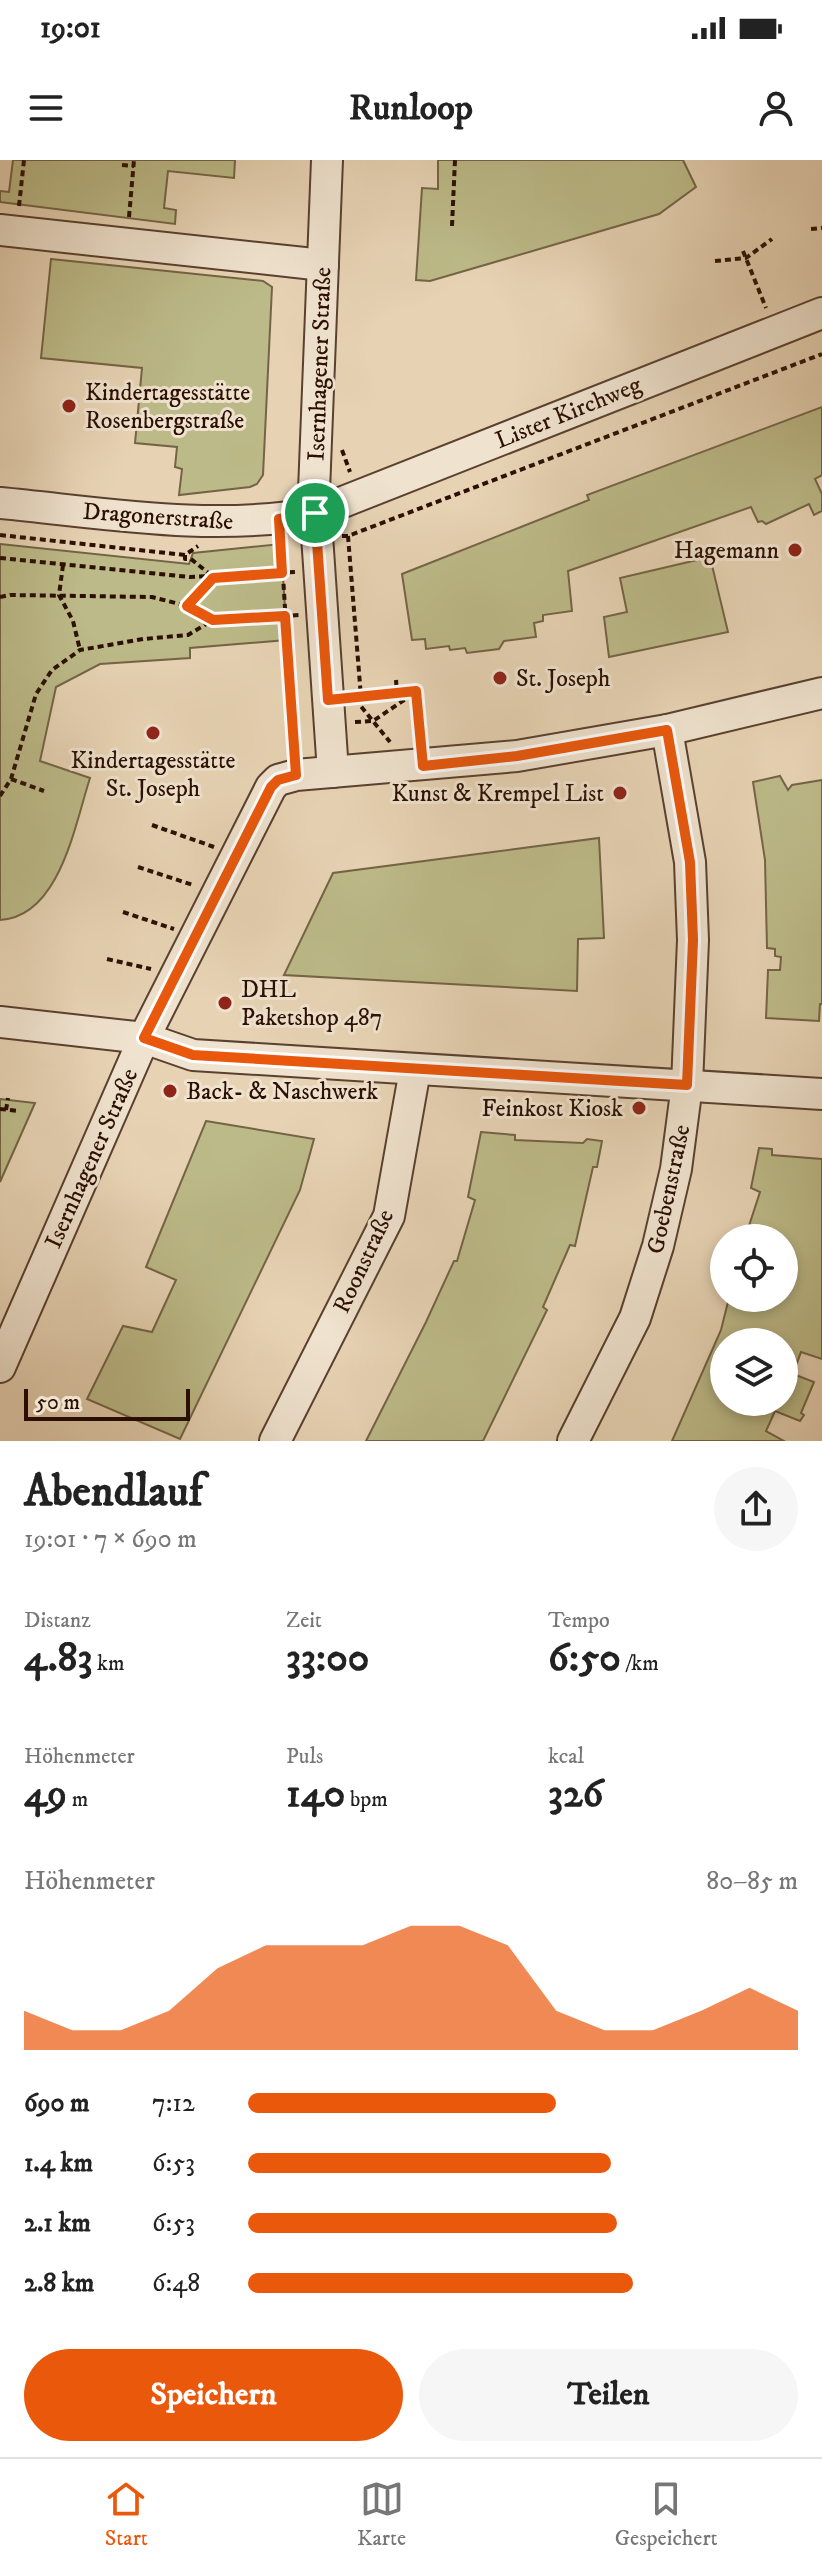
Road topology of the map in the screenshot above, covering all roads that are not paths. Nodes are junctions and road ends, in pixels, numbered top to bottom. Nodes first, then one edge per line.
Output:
1 (327, 160) edge
2 (9, 221) edge
3 (323, 265) junction
4 (822, 313) edge
5 (0, 503) edge
6 (315, 513) junction
7 (822, 693) edge
8 (667, 730) junction
9 (333, 772) junction
10 (0, 1022) edge
11 (144, 1038) junction
12 (415, 1070) junction
13 (687, 1085) junction
14 (822, 1094) edge
15 (0, 1367) edge
16 (275, 1441) edge
17 (573, 1441) edge

1 - 3 street, Isernhagener Straße
2 - 3 street
3 - 6 street, Isernhagener Straße
4 - 6 street, Lister Kirchweg
5 - 6 street, Dragonerstraße
6 - 9 street, Isernhagener Straße
7 - 8 street
8 - 9 street
8 - 13 street, Goebenstraße
9 - 11 street, Isernhagener Straße
10 - 11 street
11 - 12 street
11 - 15 street, Isernhagener Straße
12 - 13 street
12 - 16 street, Roonstraße
13 - 14 street
13 - 17 street, Goebenstraße

